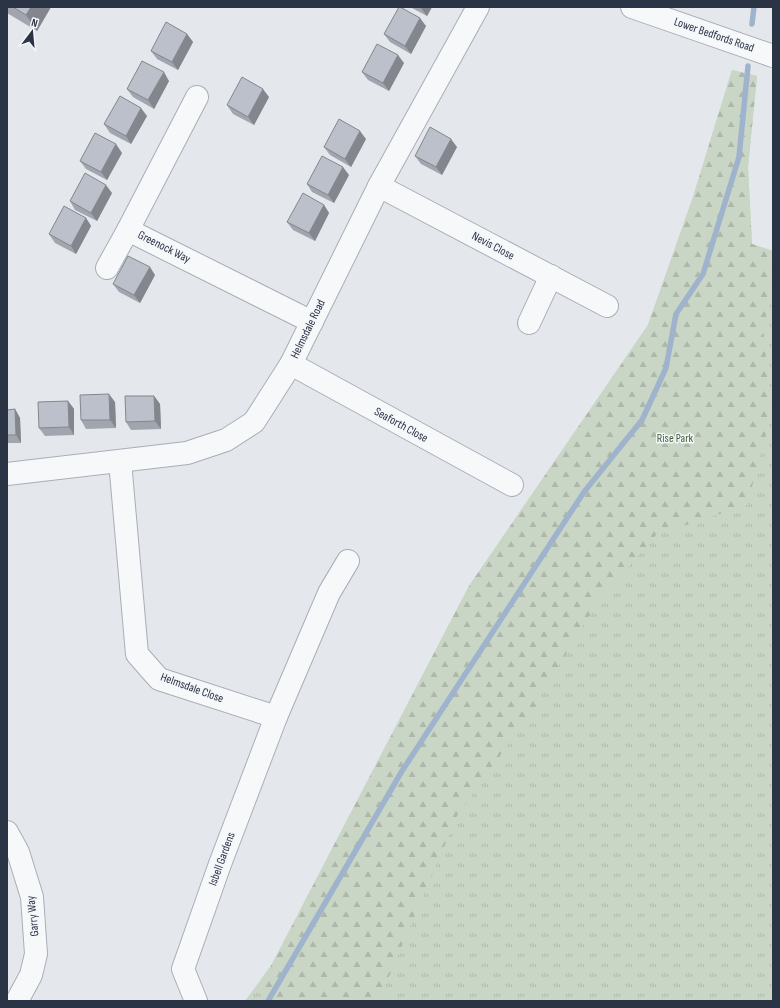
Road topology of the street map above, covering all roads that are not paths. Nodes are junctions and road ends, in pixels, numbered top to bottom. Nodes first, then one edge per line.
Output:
1 (478, 7) edge
2 (632, 7) edge
3 (773, 56) edge
4 (197, 97) dead end
5 (378, 186) junction
6 (128, 230) junction
7 (107, 268) dead end
8 (551, 276) junction
9 (607, 306) dead end
10 (312, 322) junction
11 (528, 323) dead end
12 (291, 364) junction
13 (120, 461) junction
14 (7, 474) edge
15 (512, 485) dead end
16 (348, 561) dead end
17 (276, 717) junction
18 (7, 832) edge
19 (17, 1001) edge
20 (196, 1001) edge

1 - 5 street, Helmsdale Road
2 - 3 street, Lower Bedfords Road
4 - 6 street, Greenock Way
5 - 8 street, Nevis Close
5 - 10 street, Helmsdale Road
6 - 7 street
6 - 10 street, Greenock Way
8 - 9 street, Nevis Close
8 - 11 street
10 - 12 street, Helmsdale Road
12 - 13 street, Helmsdale Road
12 - 15 street, Seaforth Close
13 - 14 street, Helmsdale Road
13 - 17 street, Helmsdale Close
16 - 17 street
17 - 20 street, Isbell Gardens
18 - 19 street, Garry Way

